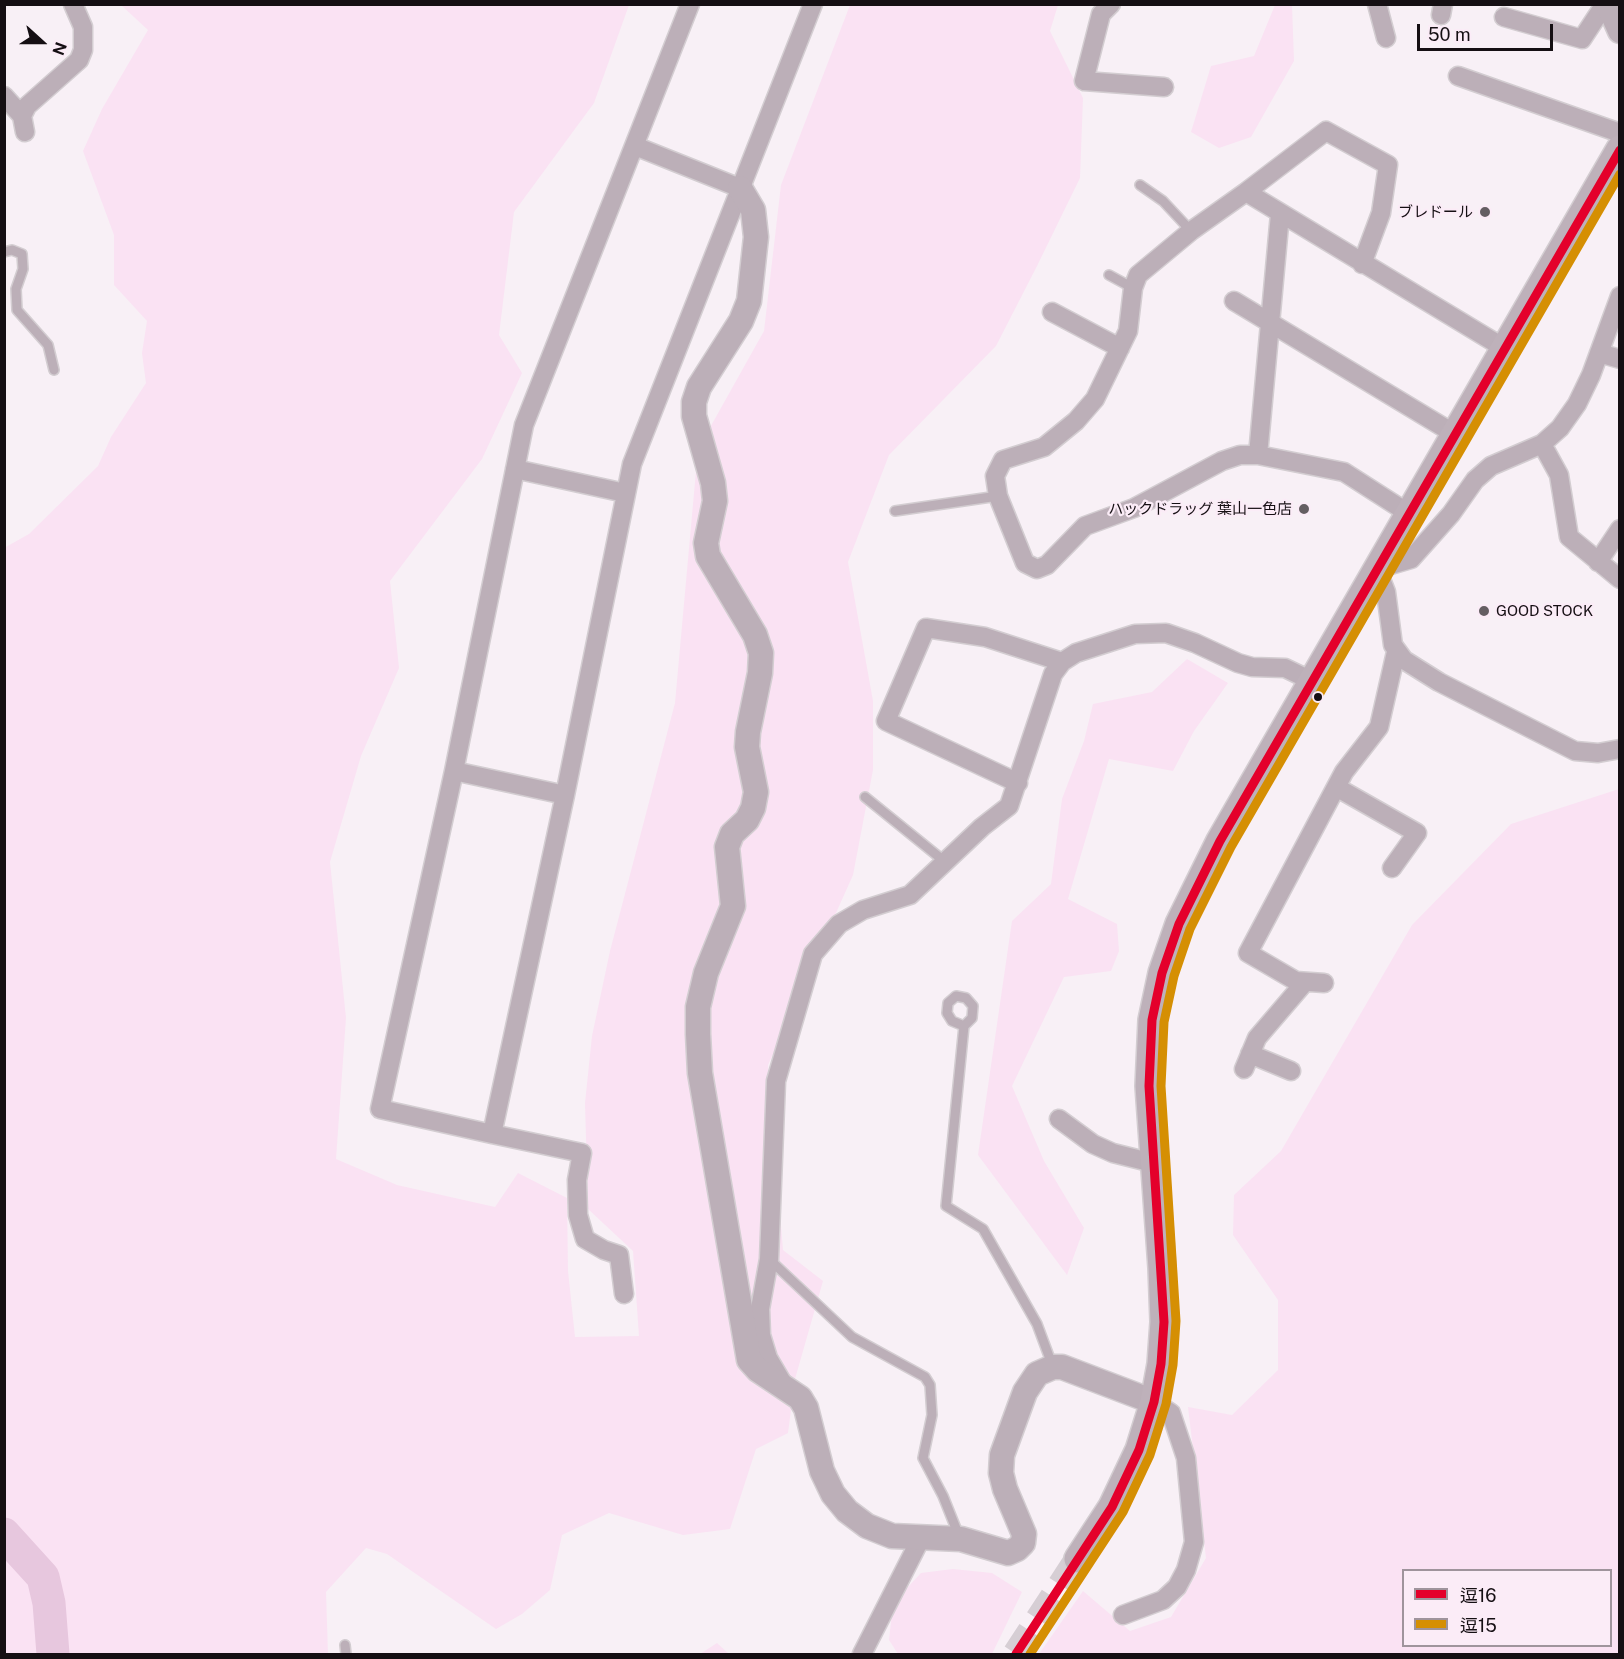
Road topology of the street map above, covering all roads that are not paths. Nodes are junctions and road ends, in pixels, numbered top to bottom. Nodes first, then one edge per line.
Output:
1 (73, 4) edge
2 (690, 4) edge
3 (813, 4) edge
4 (1112, 4) edge
5 (1377, 4) edge
6 (1606, 4) edge
7 (1504, 16) dead end
8 (1620, 31) edge
9 (1386, 38) dead end
10 (1458, 76) dead end
11 (1164, 87) dead end
12 (4, 96) edge
13 (1620, 133) edge
14 (634, 146) junction
15 (1620, 149) edge
16 (1140, 185) dead end
17 (740, 188) junction
18 (1246, 192) junction
19 (1280, 214) junction
20 (1191, 231) junction
21 (4, 252) edge
22 (1362, 264) junction
23 (1109, 275) dead end
24 (1133, 288) junction
25 (1620, 296) edge
26 (1234, 301) dead end
27 (1052, 312) dead end
28 (1269, 323) junction
29 (1120, 348) junction
30 (1504, 348) junction
31 (1599, 353) junction
32 (1620, 359) edge
33 (54, 370) dead end
34 (1453, 434) junction
35 (1542, 444) junction
36 (1258, 455) junction
37 (515, 469) junction
38 (625, 493) junction
39 (998, 496) junction
40 (895, 511) dead end
41 (1408, 513) junction
42 (1620, 529) edge
43 (1598, 562) junction
44 (1377, 569) junction
45 (1620, 579) edge
46 (1396, 652) junction
47 (1062, 662) junction
48 (1312, 681) junction
49 (1620, 750) edge
50 (454, 771) junction
51 (1018, 783) junction
52 (1336, 787) junction
53 (566, 795) junction
54 (865, 797) dead end
55 (944, 861) junction
56 (1392, 868) dead end
57 (1305, 982) junction
58 (1324, 983) dead end
59 (964, 1026) dead end
60 (1291, 1071) dead end
61 (1059, 1119) dead end
62 (492, 1134) junction
63 (1153, 1163) junction
64 (769, 1259) junction
65 (624, 1294) dead end
66 (1053, 1367) junction
67 (785, 1387) junction
68 (1154, 1402) junction
69 (921, 1538) junction
70 (961, 1539) junction
71 (1078, 1559) tunnel mouth
72 (1123, 1615) dead end
73 (862, 1654) edge

1 - 12 street
2 - 14 street
3 - 17 street
4 - 11 street
5 - 9 street
6 - 7 street
6 - 8 street
10 - 13 street
14 - 17 street
14 - 37 street
15 - 30 main road
16 - 20 lane
17 - 38 street
17 - 67 street
18 - 19 street
18 - 20 street
18 - 22 street
19 - 22 street
19 - 28 street
20 - 24 street
21 - 33 lane
22 - 30 street
23 - 24 lane
24 - 29 street
25 - 31 street
26 - 28 street
27 - 29 street
28 - 34 street
28 - 36 street
29 - 39 street
30 - 34 main road
31 - 32 street
31 - 35 street
34 - 41 main road
35 - 43 street
35 - 44 street
36 - 39 street
36 - 41 street
37 - 38 street
37 - 50 street
38 - 53 street
39 - 40 lane
41 - 44 main road
42 - 43 street
43 - 45 street
44 - 46 street
44 - 48 main road
46 - 49 street
46 - 52 street
47 - 48 street
47 - 51 street
47 - 51 street
48 - 63 main road
50 - 53 street
50 - 62 street
51 - 55 street
52 - 56 street
52 - 57 street
53 - 62 street
54 - 55 lane
55 - 64 street
57 - 58 street
57 - 60 street
59 - 66 lane
61 - 63 street
62 - 65 street
63 - 68 main road
64 - 67 street
64 - 70 lane
66 - 68 street
66 - 70 street
67 - 69 street
68 - 71 main road
68 - 72 street
69 - 70 street
69 - 73 street

